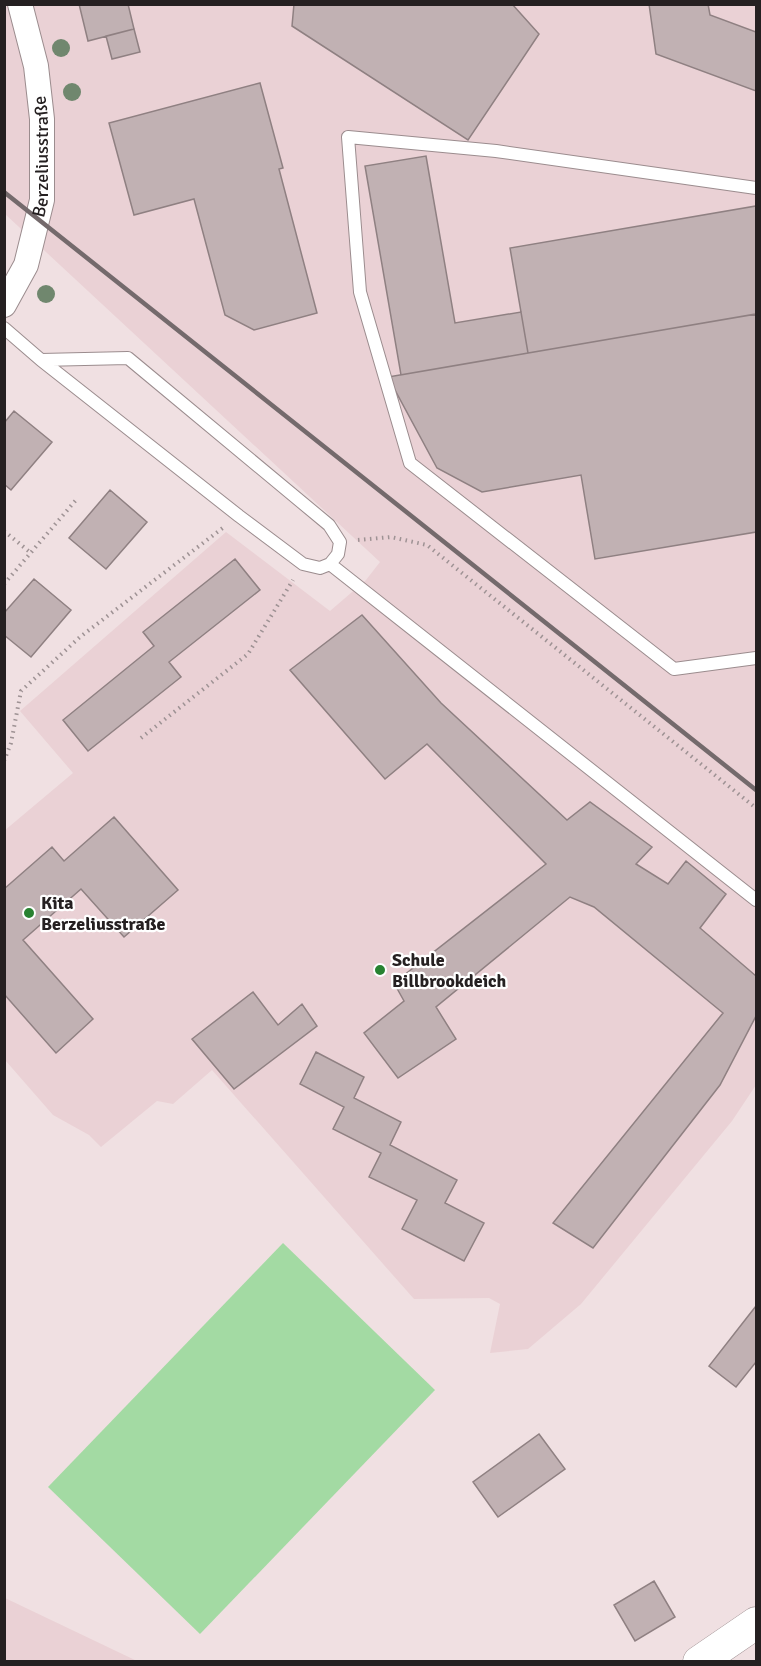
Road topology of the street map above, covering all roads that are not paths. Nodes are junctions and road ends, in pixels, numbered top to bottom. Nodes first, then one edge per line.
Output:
1 (20, 4) edge
2 (756, 188) edge
3 (4, 305) edge
4 (4, 328) edge
5 (41, 360) junction
6 (330, 564) junction
7 (756, 658) edge
8 (756, 900) edge
9 (756, 1623) edge
10 (699, 1662) edge

1 - 3 street, Berzeliusstraße
2 - 7 lane
4 - 5 lane
5 - 6 lane
5 - 6 lane
6 - 8 lane
9 - 10 street

